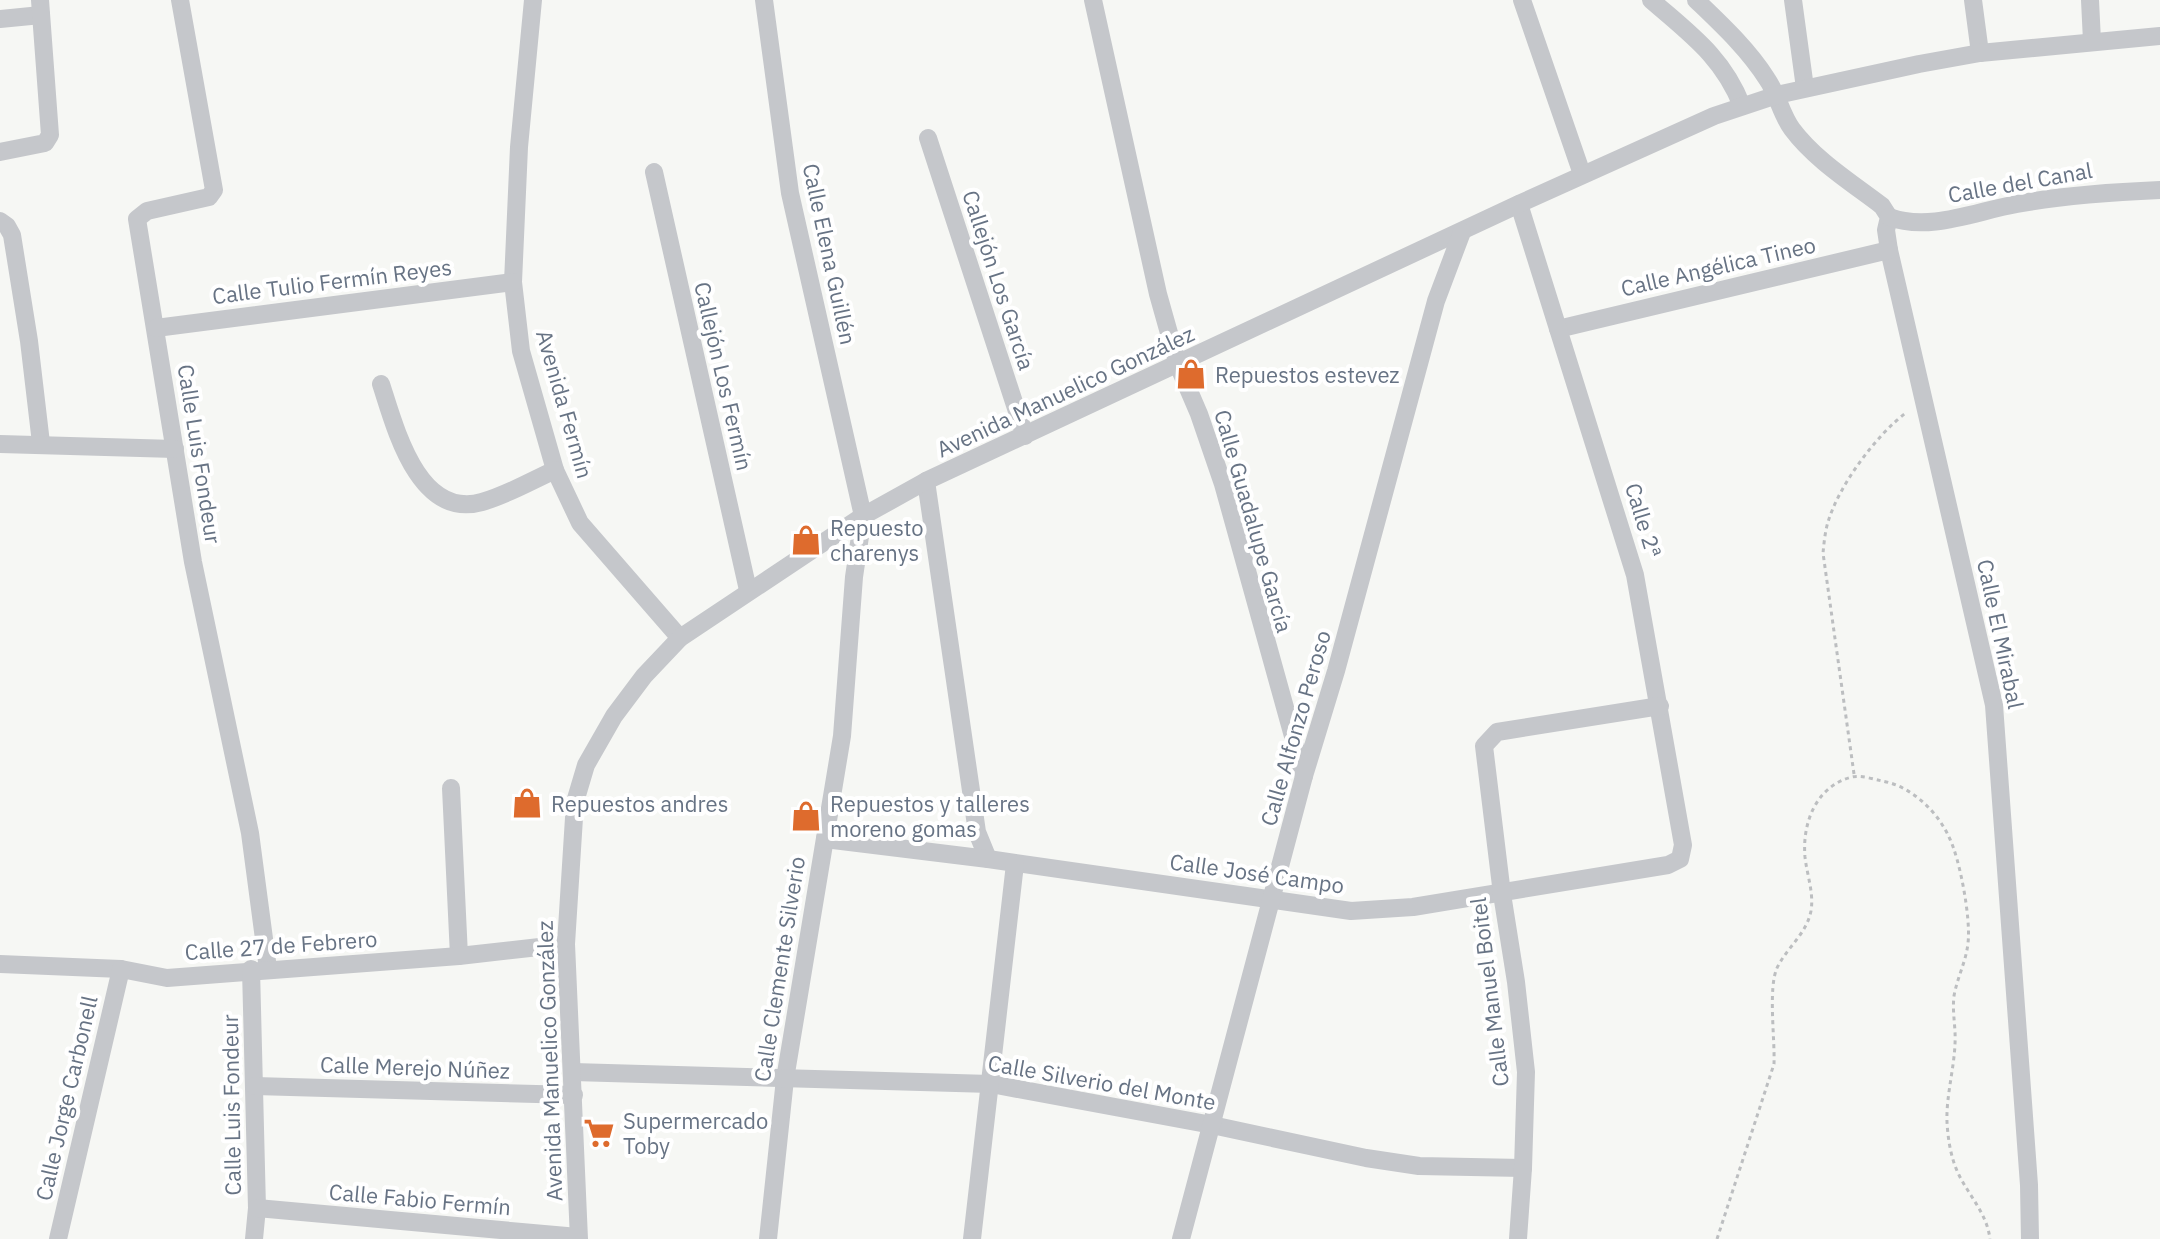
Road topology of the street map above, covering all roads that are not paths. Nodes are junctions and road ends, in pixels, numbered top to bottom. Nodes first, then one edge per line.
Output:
1 (180, 0) edge
2 (533, 0) edge
3 (764, 0) edge
4 (1093, 0) edge
5 (1522, 0) edge
6 (1651, 0) edge
7 (1696, 0) edge
8 (1793, 0) edge
9 (1973, 0) edge
10 (2090, 0) edge
11 (41, 7) edge
12 (0, 19) edge
13 (2160, 36) edge
14 (2092, 41) junction
15 (1980, 53) junction
16 (1805, 88) junction
17 (1777, 95) junction
18 (1742, 106) junction
19 (928, 138) dead end
20 (0, 152) edge
21 (654, 172) dead end
22 (1582, 174) junction
23 (2160, 190) edge
24 (1519, 204) junction
25 (1889, 217) junction
26 (0, 221) edge
27 (1462, 232) junction
28 (1889, 250) junction
29 (513, 282) junction
30 (156, 328) junction
31 (1558, 329) junction
32 (1178, 365) junction
33 (381, 384) dead end
34 (1025, 436) junction
35 (41, 443) junction
36 (0, 444) edge
37 (175, 449) junction
38 (555, 470) junction
39 (926, 481) junction
40 (863, 516) junction
41 (748, 590) junction
42 (680, 638) junction
43 (1660, 706) junction
44 (1304, 776) junction
45 (451, 788) dead end
46 (825, 839) junction
47 (988, 859) junction
48 (1680, 859) joint
49 (1015, 864) junction
50 (1502, 894) junction
51 (1273, 899) junction
52 (566, 944) junction
53 (459, 956) junction
54 (0, 964) edge
55 (121, 969) junction
56 (260, 969) junction
57 (573, 1072) junction
58 (785, 1079) junction
59 (991, 1084) junction
60 (255, 1086) junction
61 (574, 1095) junction
62 (1212, 1125) junction
63 (1523, 1168) junction
64 (257, 1208) junction
65 (578, 1238) edge
66 (58, 1239) edge
67 (254, 1239) edge
68 (768, 1239) edge
69 (972, 1239) edge
70 (1181, 1239) edge
71 (1518, 1239) edge
72 (2030, 1239) edge

1 - 30 street, Calle Luis Fondeur
2 - 29 street, Avenida Fermín
3 - 40 street, Calle Elena Guillén
4 - 32 street, Calle Guadalupe García
5 - 22 street
6 - 18 street
7 - 17 street
8 - 16 street
9 - 15 street
10 - 14 street
11 - 12 street
11 - 20 street
13 - 14 street, Avenida Manuelico González
14 - 15 street, Avenida Manuelico González
15 - 16 street, Avenida Manuelico González
16 - 17 street, Avenida Manuelico González
17 - 18 street, Avenida Manuelico González
17 - 25 street
18 - 22 street, Avenida Manuelico González
19 - 34 street, Callejón Los García
21 - 41 street, Callejón Los Fermín
22 - 24 street, Avenida Manuelico González
23 - 25 street, Calle del Canal
24 - 27 street, Avenida Manuelico González
24 - 31 street, Calle 2ª
25 - 28 street, Calle El Mirabal
26 - 35 street
27 - 32 street, Avenida Manuelico González
27 - 44 street, Calle Alfonzo Peroso
28 - 31 street, Calle Angélica Tineo
28 - 72 street, Calle El Mirabal
29 - 30 street, Calle Tulio Fermín Reyes
29 - 38 street, Avenida Fermín
30 - 37 street, Calle Luis Fondeur
31 - 43 street, Calle 2ª
32 - 34 street, Avenida Manuelico González
32 - 44 street, Calle Guadalupe García
33 - 38 street
34 - 39 street, Avenida Manuelico González
35 - 36 street
35 - 37 street
37 - 56 street, Calle Luis Fondeur
38 - 42 street, Avenida Fermín
39 - 40 street, Avenida Manuelico González
39 - 47 street
40 - 41 street, Avenida Manuelico González
40 - 46 street, Calle Clemente Silverio
41 - 42 street, Avenida Manuelico González
42 - 52 street, Avenida Manuelico González
43 - 48 street, Calle 2ª
43 - 50 street, Calle Manuel Boitel
44 - 51 street, Calle Alfonzo Peroso
45 - 53 street
46 - 47 street, Calle José Campo
46 - 58 street, Calle Clemente Silverio
47 - 49 street, Calle José Campo
48 - 50 street, Calle José Campo
49 - 51 street, Calle José Campo
49 - 59 street
50 - 51 street, Calle José Campo
50 - 63 street, Calle Manuel Boitel
51 - 62 street, Calle Alfonzo Peroso
52 - 53 street, Calle 27 de Febrero
52 - 57 street, Avenida Manuelico González
53 - 56 street, Calle 27 de Febrero
54 - 55 street, Calle 27 de Febrero
55 - 56 street, Calle 27 de Febrero
55 - 66 street, Calle Jorge Carbonell
56 - 60 street, Calle Luis Fondeur
57 - 58 street, Calle Silverio del Monte
57 - 61 street, Avenida Manuelico González
58 - 59 street, Calle Silverio del Monte
58 - 68 street, Calle Clemente Silverio
59 - 62 street, Calle Silverio del Monte
59 - 69 street
60 - 61 street, Calle Merejo Núñez
60 - 64 street, Calle Luis Fondeur
61 - 65 street, Avenida Manuelico González
62 - 63 street, Calle Silverio del Monte
62 - 70 street, Calle Alfonzo Peroso
63 - 71 street, Calle Manuel Boitel
64 - 65 street, Calle Fabio Fermín
64 - 67 street, Calle Luis Fondeur

